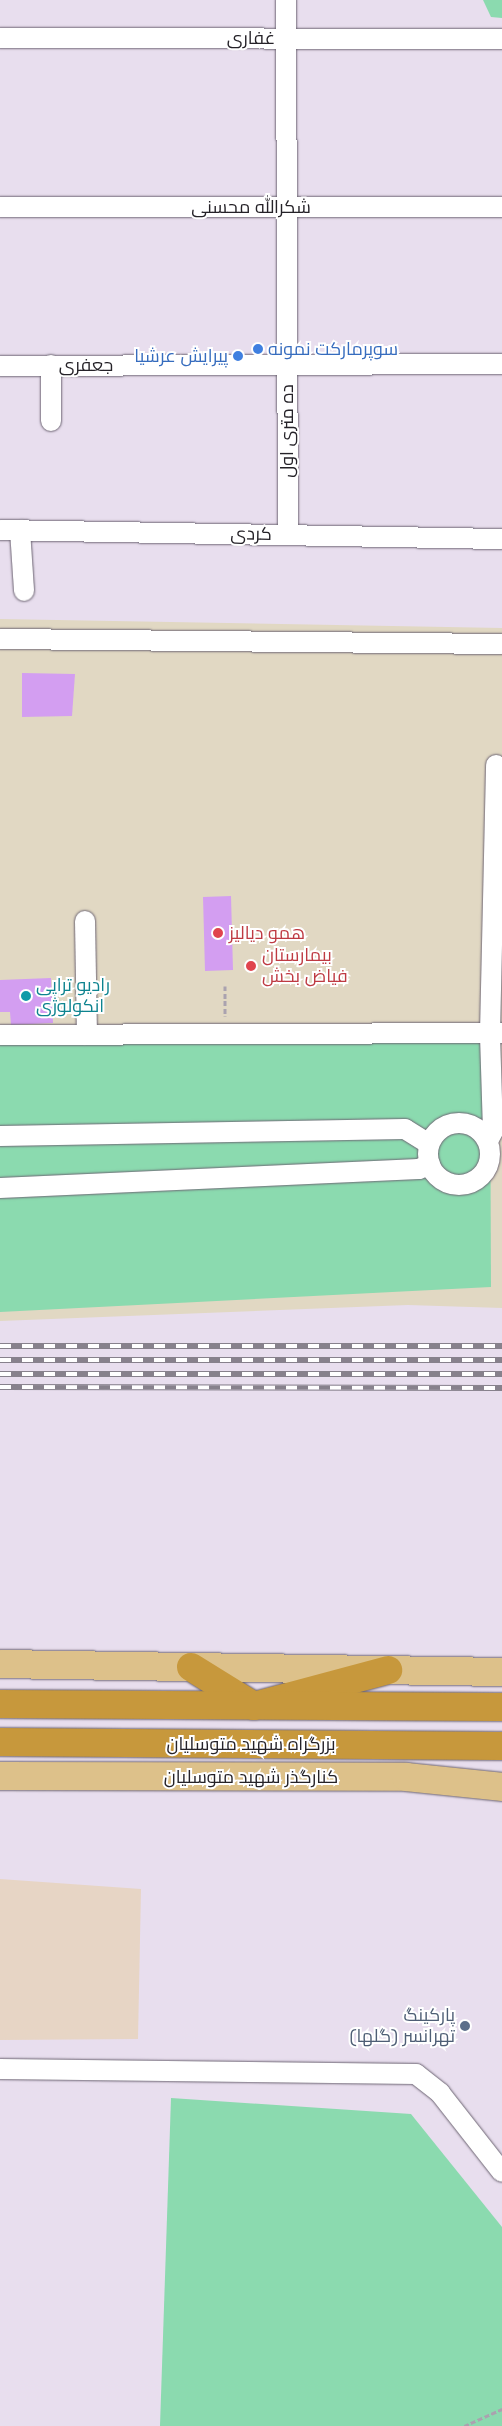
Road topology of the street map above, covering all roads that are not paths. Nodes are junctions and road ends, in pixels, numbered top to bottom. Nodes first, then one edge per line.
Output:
1 (286, 0) edge
2 (0, 38) edge
3 (286, 38) junction
4 (502, 39) edge
5 (0, 207) edge
6 (287, 207) junction
7 (502, 207) edge
8 (287, 364) junction
9 (502, 364) edge
10 (51, 365) junction
11 (0, 366) edge
12 (51, 421) dead end
13 (0, 530) edge
14 (20, 530) junction
15 (288, 535) junction
16 (502, 539) edge
17 (24, 591) dead end
18 (0, 639) edge
19 (502, 644) edge
20 (496, 765) dead end
21 (85, 921) dead end
22 (497, 964) edge
23 (496, 1033) edge
24 (0, 1035) edge
25 (87, 1035) junction
26 (0, 1136) edge
27 (488, 1141) junction
28 (429, 1144) junction
29 (430, 1164) junction
30 (0, 1188) edge
31 (0, 1664) edge
32 (191, 1667) junction
33 (388, 1670) junction
34 (502, 1672) edge
35 (0, 1704) edge
36 (254, 1706) junction
37 (502, 1707) edge
38 (0, 1742) edge
39 (502, 1746) edge
40 (502, 1774) edge
41 (0, 1776) edge
42 (406, 1777) junction
43 (502, 1787) edge
44 (0, 2070) edge
45 (502, 2172) edge

1 - 3 street, ده متری اول
2 - 3 street, غفاری
3 - 4 street, غفاری
3 - 6 street, ده متری اول
5 - 6 street, شکرالله محسنی
6 - 7 street, شکرالله محسنی
6 - 8 street, ده متری اول
8 - 9 street, جعفری
8 - 10 street, جعفری
8 - 15 street, ده متری اول
10 - 11 street, جعفری
10 - 12 street
13 - 14 street, کردی
14 - 15 street, کردی
14 - 17 street
15 - 16 street, کردی
18 - 19 street
20 - 22 street
21 - 25 street
22 - 23 street
23 - 25 street
23 - 27 street
24 - 25 street
26 - 28 street
27 - 28 street
27 - 29 street
28 - 29 street
29 - 30 street
31 - 32 main road
32 - 33 main road
32 - 36 highway
33 - 34 main road
33 - 36 highway
35 - 36 highway
36 - 37 highway
38 - 39 highway, بزرگراه شهید متوسلیان
40 - 42 main road
41 - 42 main road, کنارگذر شهید متوسلیان
42 - 43 main road, کنارگذر شهید متوسلیان
44 - 45 street

